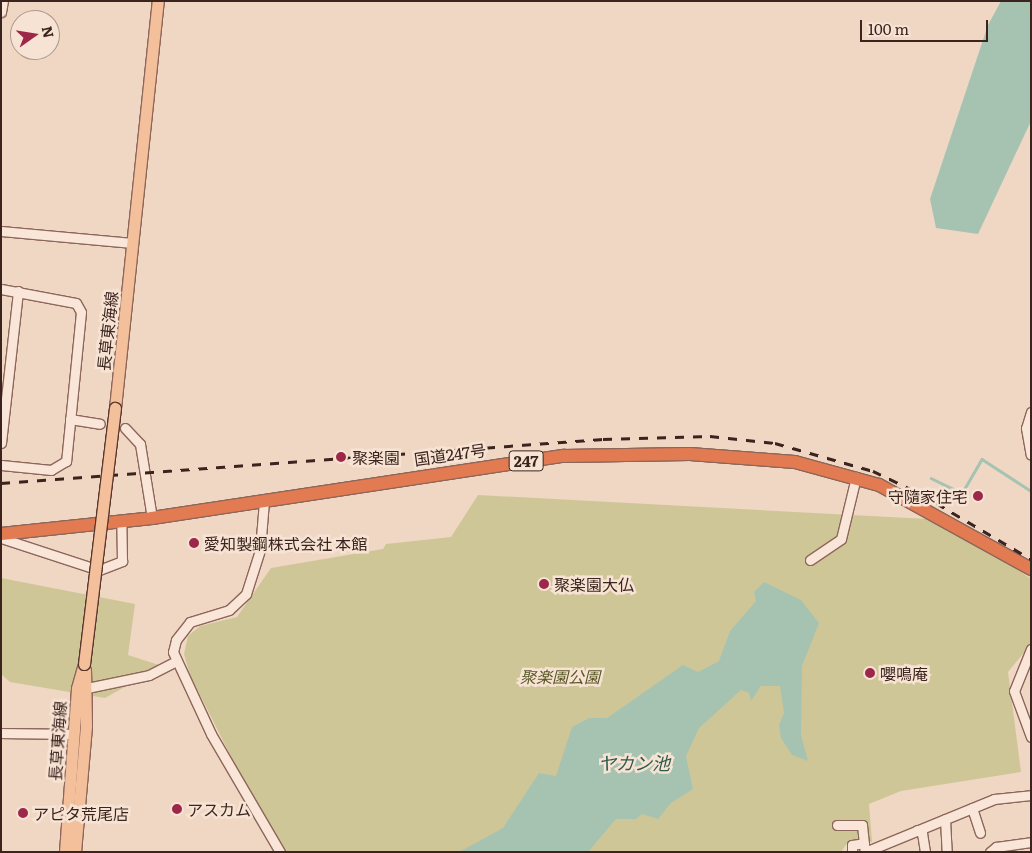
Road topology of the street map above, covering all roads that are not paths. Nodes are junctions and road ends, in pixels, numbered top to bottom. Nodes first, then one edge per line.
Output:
1 (3, 1) edge
2 (158, 1) edge
3 (1, 12) edge
4 (1, 231) edge
5 (132, 243) junction
6 (1, 289) edge
7 (18, 291) junction
8 (1031, 412) edge
9 (70, 419) junction
10 (100, 424) dead end
11 (125, 428) dead end
12 (1, 443) edge
13 (1031, 455) edge
14 (1, 465) edge
15 (856, 477) junction
16 (264, 501) junction
17 (152, 518) junction
18 (121, 522) junction
19 (1, 534) edge
20 (1, 538) edge
21 (810, 560) dead end
22 (1031, 569) edge
23 (1031, 649) edge
24 (174, 662) junction
25 (84, 664) junction
26 (87, 688) junction
27 (1, 733) edge
28 (74, 734) junction
29 (1031, 737) edge
30 (1031, 795) edge
31 (972, 808) junction
32 (945, 819) junction
33 (837, 825) dead end
34 (917, 830) junction
35 (980, 833) dead end
36 (1031, 842) edge
37 (865, 849) edge
38 (65, 852) edge
39 (75, 852) edge
40 (280, 852) edge
41 (852, 852) edge
42 (925, 852) edge
43 (947, 852) edge
44 (990, 852) edge

1 - 3 street
2 - 5 main road, 長草東海線
4 - 5 street
5 - 25 main road, 長草東海線, bridge
6 - 7 street
7 - 9 street
7 - 12 street
8 - 13 street
9 - 10 street
9 - 14 street
11 - 17 street
15 - 16 highway, 国道247号 / 247
15 - 21 street
15 - 22 highway, 国道247号 / 247
16 - 17 highway, 国道247号 / 247
16 - 24 street
17 - 18 highway, 国道247号 / 247
18 - 19 highway, 国道247号 / 247
18 - 20 street
23 - 29 street
24 - 26 street
24 - 40 street
25 - 26 main road, 長草東海線
25 - 28 main road, 長草東海線
26 - 39 main road, 長草東海線
27 - 28 street
28 - 38 main road, 長草東海線
30 - 31 street
31 - 32 street
31 - 35 street
32 - 34 street
32 - 43 street
33 - 37 street
34 - 37 street
34 - 42 street
36 - 44 street
37 - 41 street

